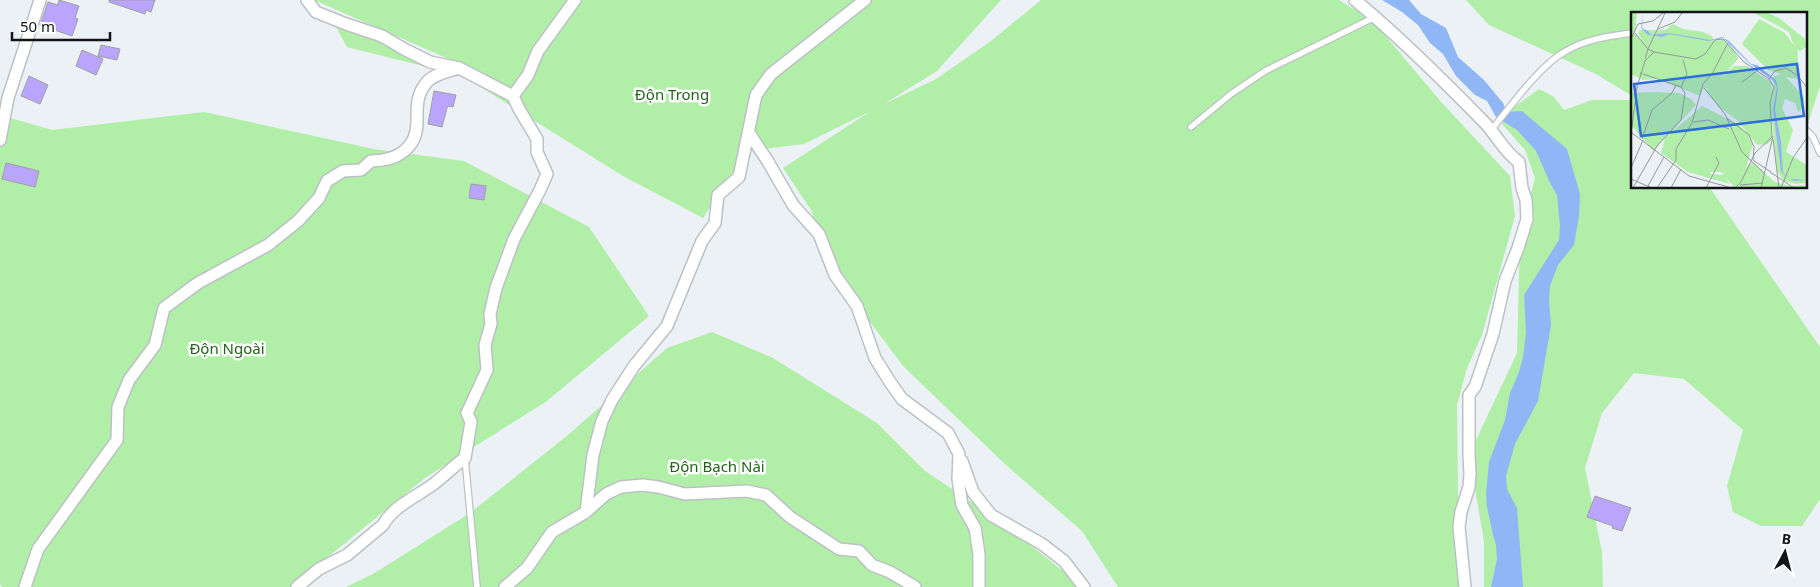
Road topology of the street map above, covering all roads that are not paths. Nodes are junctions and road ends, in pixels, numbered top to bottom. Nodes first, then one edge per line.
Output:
1 (40, 0) edge
2 (307, 0) edge
3 (575, 0) edge
4 (865, 0) edge
5 (1355, 0) edge
6 (1375, 17) junction
7 (1631, 33) edge
8 (459, 68) junction
9 (513, 96) junction
10 (1496, 125) junction
11 (1191, 127) dead end
12 (1808, 132) edge
13 (749, 133) junction
14 (0, 140) edge
15 (1820, 153) edge
16 (959, 454) junction
17 (465, 458) junction
18 (586, 512) junction
19 (24, 587) edge
20 (297, 587) edge
21 (477, 587) edge
22 (505, 587) edge
23 (915, 587) edge
24 (979, 587) edge
25 (1084, 587) edge
26 (1465, 587) edge

1 - 14 street
2 - 8 street
3 - 9 street
4 - 13 street
5 - 6 street
6 - 10 street
6 - 11 lane
7 - 10 lane
8 - 9 street
8 - 19 street
9 - 17 street
10 - 26 street
12 - 15 lane
13 - 16 street
13 - 18 street
16 - 24 street
16 - 25 street
17 - 20 street
17 - 21 lane
18 - 22 street
18 - 23 street

